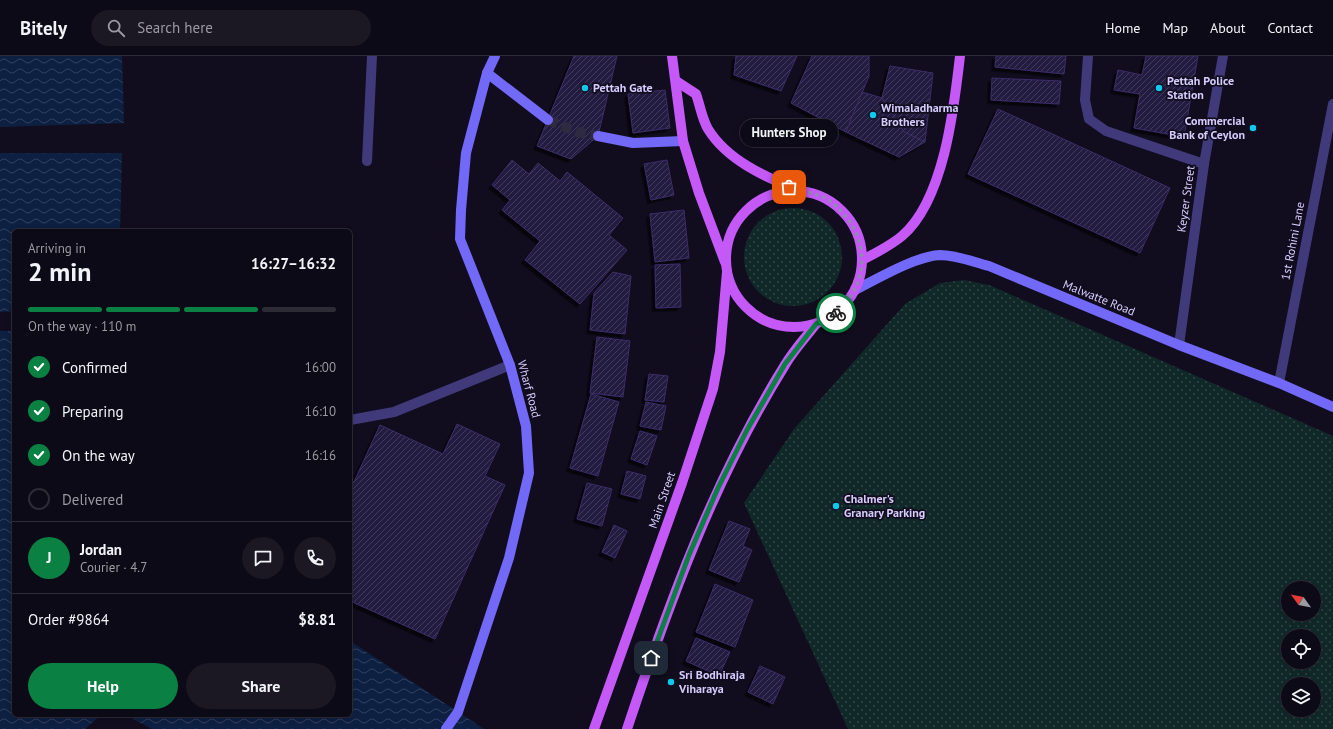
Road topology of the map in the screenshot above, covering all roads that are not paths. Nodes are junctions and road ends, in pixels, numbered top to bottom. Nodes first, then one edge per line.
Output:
1 (372, 56) edge
2 (495, 56) edge
3 (672, 56) edge
4 (960, 56) edge
5 (1088, 56) edge
6 (1223, 56) edge
7 (487, 73) junction
8 (676, 82) junction
9 (1333, 104) edge
10 (548, 120) tunnel mouth
11 (598, 136) tunnel mouth
12 (683, 141) junction
13 (367, 161) dead end
14 (1204, 164) junction
15 (801, 191) junction
16 (862, 260) junction
17 (727, 269) junction
18 (855, 290) junction
19 (816, 324) junction
20 (1179, 345) junction
21 (510, 365) junction
22 (1279, 383) junction
23 (1333, 407) edge
24 (352, 420) edge
25 (446, 729) edge
26 (594, 729) edge
27 (627, 729) edge

1 - 13 street
2 - 7 main road, Wharf Road
3 - 8 main road
4 - 16 main road
5 - 14 street
6 - 14 street, Keyzer Street
7 - 10 main road
7 - 21 main road, Wharf Road
8 - 12 main road
8 - 15 main road
9 - 22 street, 1st Rohini Lane
11 - 12 main road
12 - 17 main road
14 - 20 street, Keyzer Street
15 - 16 main road
15 - 17 main road
16 - 18 main road
17 - 19 main road
17 - 26 main road, Main Street
18 - 19 main road
18 - 20 main road, Malwatte Road
19 - 27 main road
20 - 22 main road, Malwatte Road
21 - 24 street
21 - 25 main road, Wharf Road
22 - 23 main road, Malwatte Road

